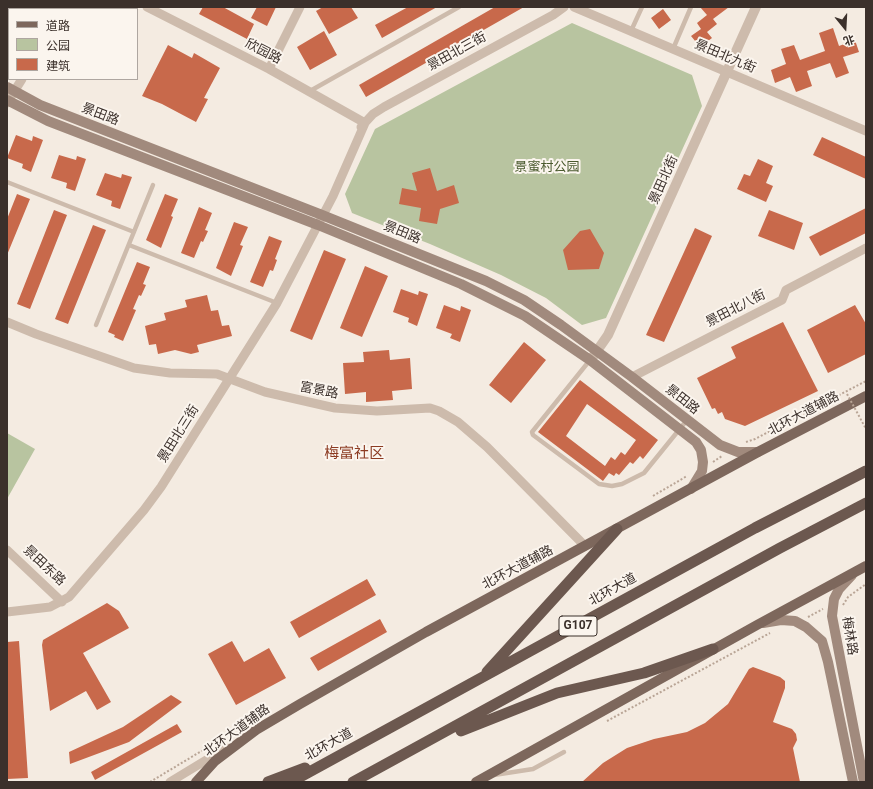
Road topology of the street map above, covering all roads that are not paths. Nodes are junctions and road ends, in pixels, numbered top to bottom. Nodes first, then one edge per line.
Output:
1 (147, 7) edge
2 (300, 7) edge
3 (459, 7) edge
4 (564, 7) edge
5 (574, 7) edge
6 (642, 7) edge
7 (691, 7) edge
8 (756, 7) edge
9 (632, 31) junction
10 (673, 49) junction
11 (269, 69) junction
12 (727, 72) junction
13 (21, 80) edge
14 (11, 89) edge
15 (310, 91) junction
16 (8, 101) edge
17 (365, 123) junction
18 (866, 131) edge
19 (7, 182) edge
20 (153, 185) dead end
21 (322, 215) junction
22 (318, 225) junction
23 (134, 232) junction
24 (129, 245) junction
25 (866, 248) edge
26 (277, 303) junction
27 (7, 322) edge
28 (96, 325) dead end
29 (598, 351) junction
30 (590, 360) junction
31 (632, 377) junction
32 (230, 378) junction
33 (866, 396) edge
34 (687, 420) junction
35 (680, 429) junction
36 (758, 452) junction
37 (865, 471) edge
38 (691, 488) junction
39 (866, 503) edge
40 (617, 529) junction
41 (585, 546) junction
42 (7, 550) edge
43 (866, 566) edge
44 (855, 572) junction
45 (62, 602) junction
46 (7, 612) edge
47 (757, 625) junction
48 (713, 649) junction
49 (481, 679) junction
50 (256, 730) junction
51 (410, 752) junction
52 (564, 752) dead end
53 (330, 760) junction
54 (487, 776) junction
55 (170, 782) edge
56 (196, 782) edge
57 (268, 782) edge
58 (291, 782) edge
59 (354, 782) edge
60 (476, 782) edge
61 (853, 782) edge
62 (864, 782) edge

1 - 11 street, 欣园路
2 - 11 street
3 - 15 lane
4 - 17 street, 景田北三街
5 - 9 street, 景田北九街
6 - 9 lane
7 - 10 lane
8 - 12 street, 景田北街
9 - 10 street, 景田北九街
10 - 12 street, 景田北九街
11 - 15 street, 欣园路
12 - 18 street, 景田北九街
12 - 29 street, 景田北街
13 - 14 street
14 - 16 street
14 - 21 main road, 景田路
15 - 17 street, 欣园路
16 - 22 main road, 景田路
17 - 21 street, 景田北三街
19 - 23 lane
20 - 23 lane
21 - 22 street, 景田北三街
21 - 29 main road, 景田路
22 - 26 street, 景田北三街
22 - 30 main road, 景田路
23 - 24 lane
24 - 26 lane
24 - 28 lane
25 - 31 street, 景田北八街
26 - 32 street, 景田北三街
27 - 32 street, 富景路
29 - 30 street, 景田北街
29 - 31 main road, 景田路
30 - 35 main road, 景田路
30 - 35 lane
31 - 34 main road, 景田路
32 - 41 street, 富景路
32 - 45 street, 景田北三街
33 - 36 main road, 北环大道辅路
34 - 35 lane
34 - 36 main road, 景田路
35 - 38 main road, 景田路
36 - 38 main road, 北环大道辅路
37 - 49 highway, 北环大道 / G107
38 - 40 main road, 北环大道辅路
39 - 51 highway, G107
40 - 41 main road, 北环大道辅路
40 - 49 highway
41 - 50 main road, 北环大道辅路
42 - 45 street, 景田东路
43 - 44 main road
44 - 47 main road
44 - 62 main road, 梅林路
45 - 46 street, 景田北三街
47 - 48 main road
47 - 61 main road, 梅林路
48 - 51 highway
48 - 54 main road
49 - 53 highway, 北环大道 / G107
50 - 55 street
50 - 56 main road, 北环大道辅路
51 - 59 highway, G107
52 - 54 lane
53 - 57 highway
53 - 58 highway, 北环大道 / G107
54 - 60 main road

